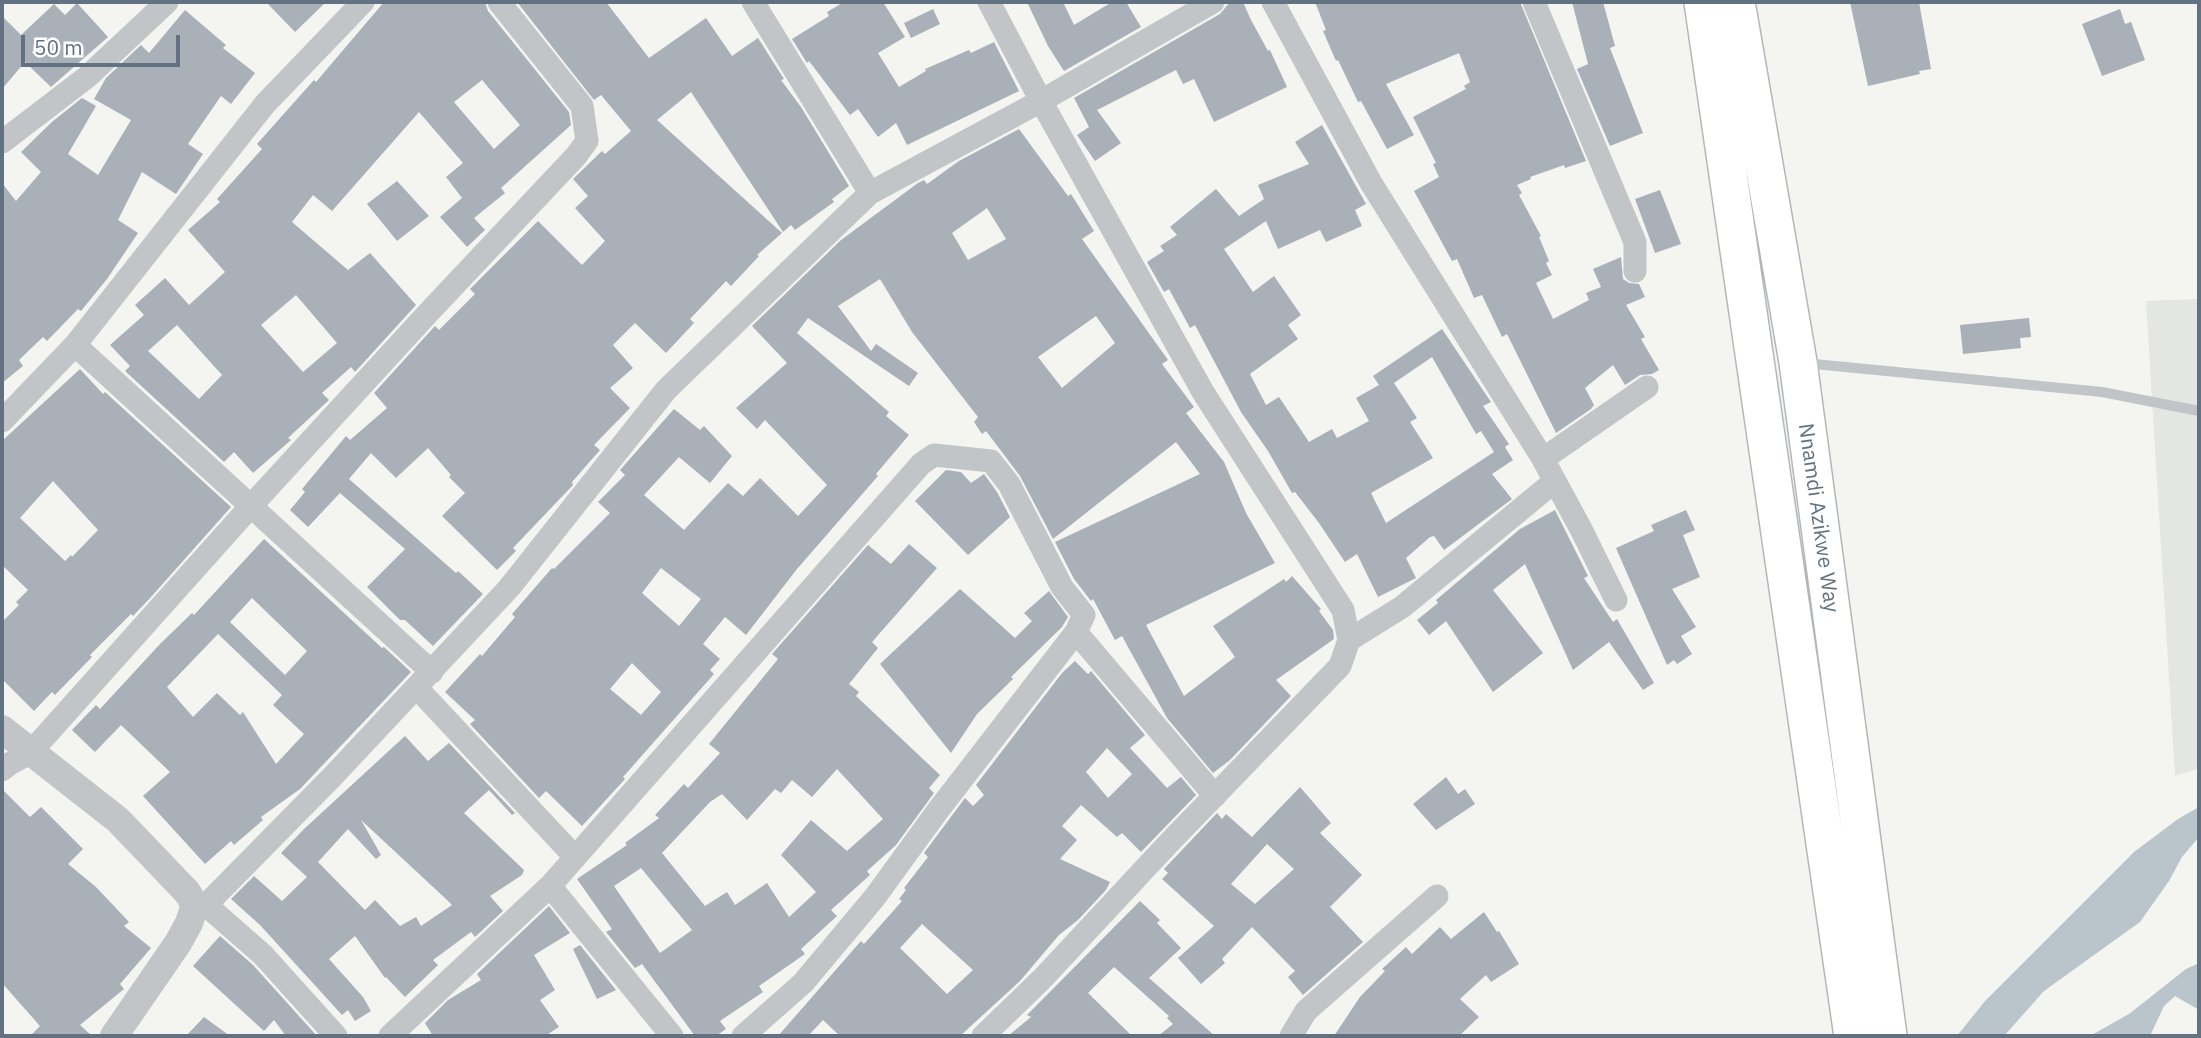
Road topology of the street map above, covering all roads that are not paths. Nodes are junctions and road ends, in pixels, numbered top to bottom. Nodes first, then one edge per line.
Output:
1 (167, 2) edge
2 (363, 2) edge
3 (499, 2) edge
4 (753, 2) edge
5 (989, 2) edge
6 (1213, 2) edge
7 (1273, 2) edge
8 (1534, 2) edge
9 (1703, 2) edge
10 (1736, 2) edge
11 (1041, 101) junction
12 (2, 142) edge
13 (870, 193) junction
14 (1635, 271) dead end
15 (75, 345) junction
16 (1798, 362) junction
17 (1647, 387) dead end
18 (2199, 411) edge
19 (2, 421) edge
20 (1543, 459) junction
21 (1555, 481) junction
22 (250, 507) junction
23 (1616, 600) dead end
24 (1076, 632) junction
25 (1349, 640) junction
26 (424, 680) junction
27 (2, 729) edge
28 (30, 753) junction
29 (2, 770) edge
30 (1215, 796) junction
31 (575, 857) junction
32 (550, 886) junction
33 (1437, 896) dead end
34 (200, 905) junction
35 (114, 1036) edge
36 (336, 1036) edge
37 (390, 1036) edge
38 (672, 1036) edge
39 (743, 1036) edge
40 (983, 1036) edge
41 (1291, 1036) edge
42 (1853, 1036) edge
43 (1888, 1036) edge

1 - 12 street
2 - 15 street
3 - 22 street
4 - 13 street
5 - 11 street
6 - 11 street
7 - 20 street
8 - 14 street
9 - 42 highway, Nnamdi Azikwe Way
10 - 16 highway, Nnamdi Azikwe Way
11 - 13 street
11 - 25 street
13 - 26 street
15 - 19 street
15 - 22 street
16 - 18 lane
16 - 43 highway, Nnamdi Azikwe Way
17 - 20 street
20 - 21 street
21 - 23 street
21 - 25 street
22 - 26 street
22 - 28 street
24 - 30 street
24 - 31 street
24 - 39 street
25 - 30 street
26 - 31 street
26 - 34 street
27 - 28 street
28 - 29 street
28 - 34 street
30 - 40 street
31 - 32 street
32 - 37 street
32 - 38 street
33 - 41 street
34 - 35 street
34 - 36 street

